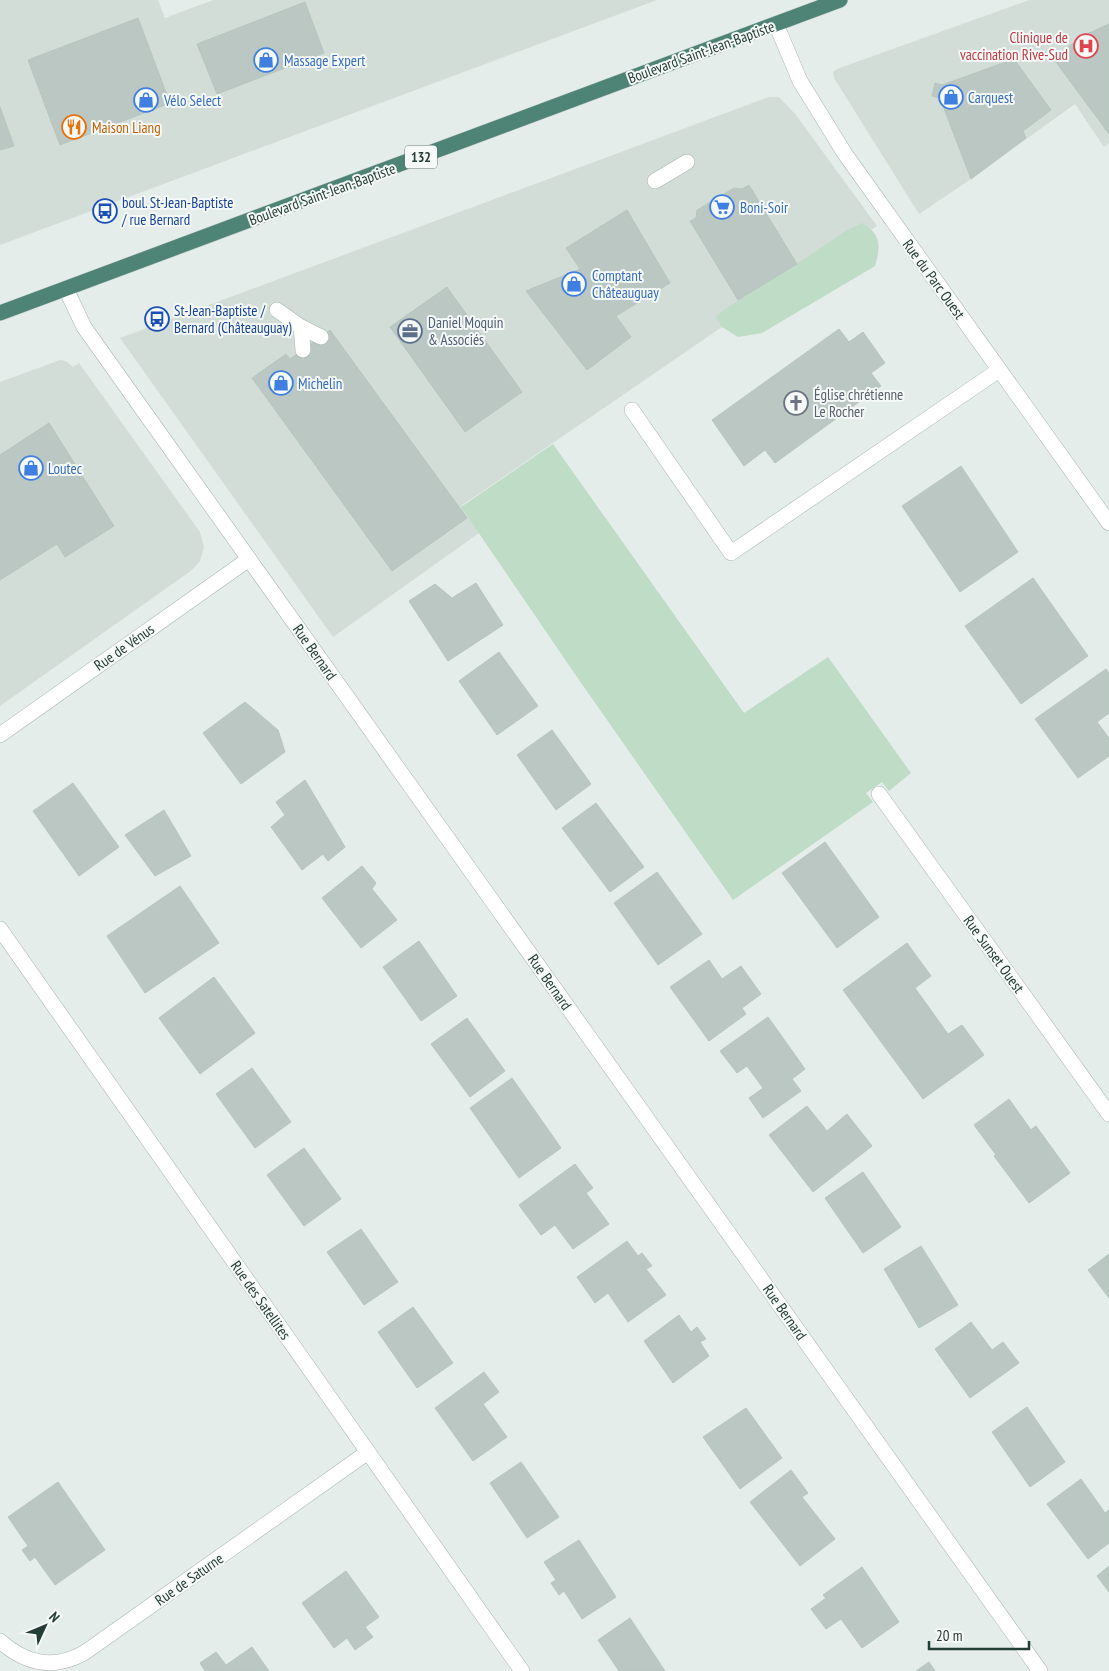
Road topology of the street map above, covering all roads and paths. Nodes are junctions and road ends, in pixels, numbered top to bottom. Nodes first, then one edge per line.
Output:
1 (840, 0) edge
2 (776, 24) junction
3 (687, 162) dead end
4 (655, 180) dead end
5 (66, 289) junction
6 (276, 310) dead end
7 (0, 311) edge
8 (301, 327) junction
9 (321, 337) dead end
10 (303, 350) dead end
11 (999, 370) junction
12 (632, 410) dead end
13 (1109, 523) edge
14 (249, 559) junction
15 (0, 735) edge
16 (879, 794) dead end
17 (0, 929) edge
18 (1109, 1114) edge
19 (368, 1452) junction
20 (0, 1641) edge
21 (522, 1671) edge
22 (1040, 1671) edge

1 - 2 highway, Boulevard Saint-Jean-Baptiste / 132
2 - 5 highway, Boulevard Saint-Jean-Baptiste / 132
2 - 11 street, Rue du Parc Ouest
3 - 4 street
5 - 7 highway, Boulevard Saint-Jean-Baptiste / 132
5 - 14 street, Rue Bernard
6 - 8 street
8 - 9 street
8 - 10 street
11 - 12 street
11 - 13 street, Rue du Parc Ouest
14 - 15 street, Rue de Vénus
14 - 22 street, Rue Bernard
16 - 18 street, Rue Sunset Ouest
17 - 19 street, Rue des Satellites
19 - 20 street, Rue de Saturne
19 - 21 street, Rue des Satellites

